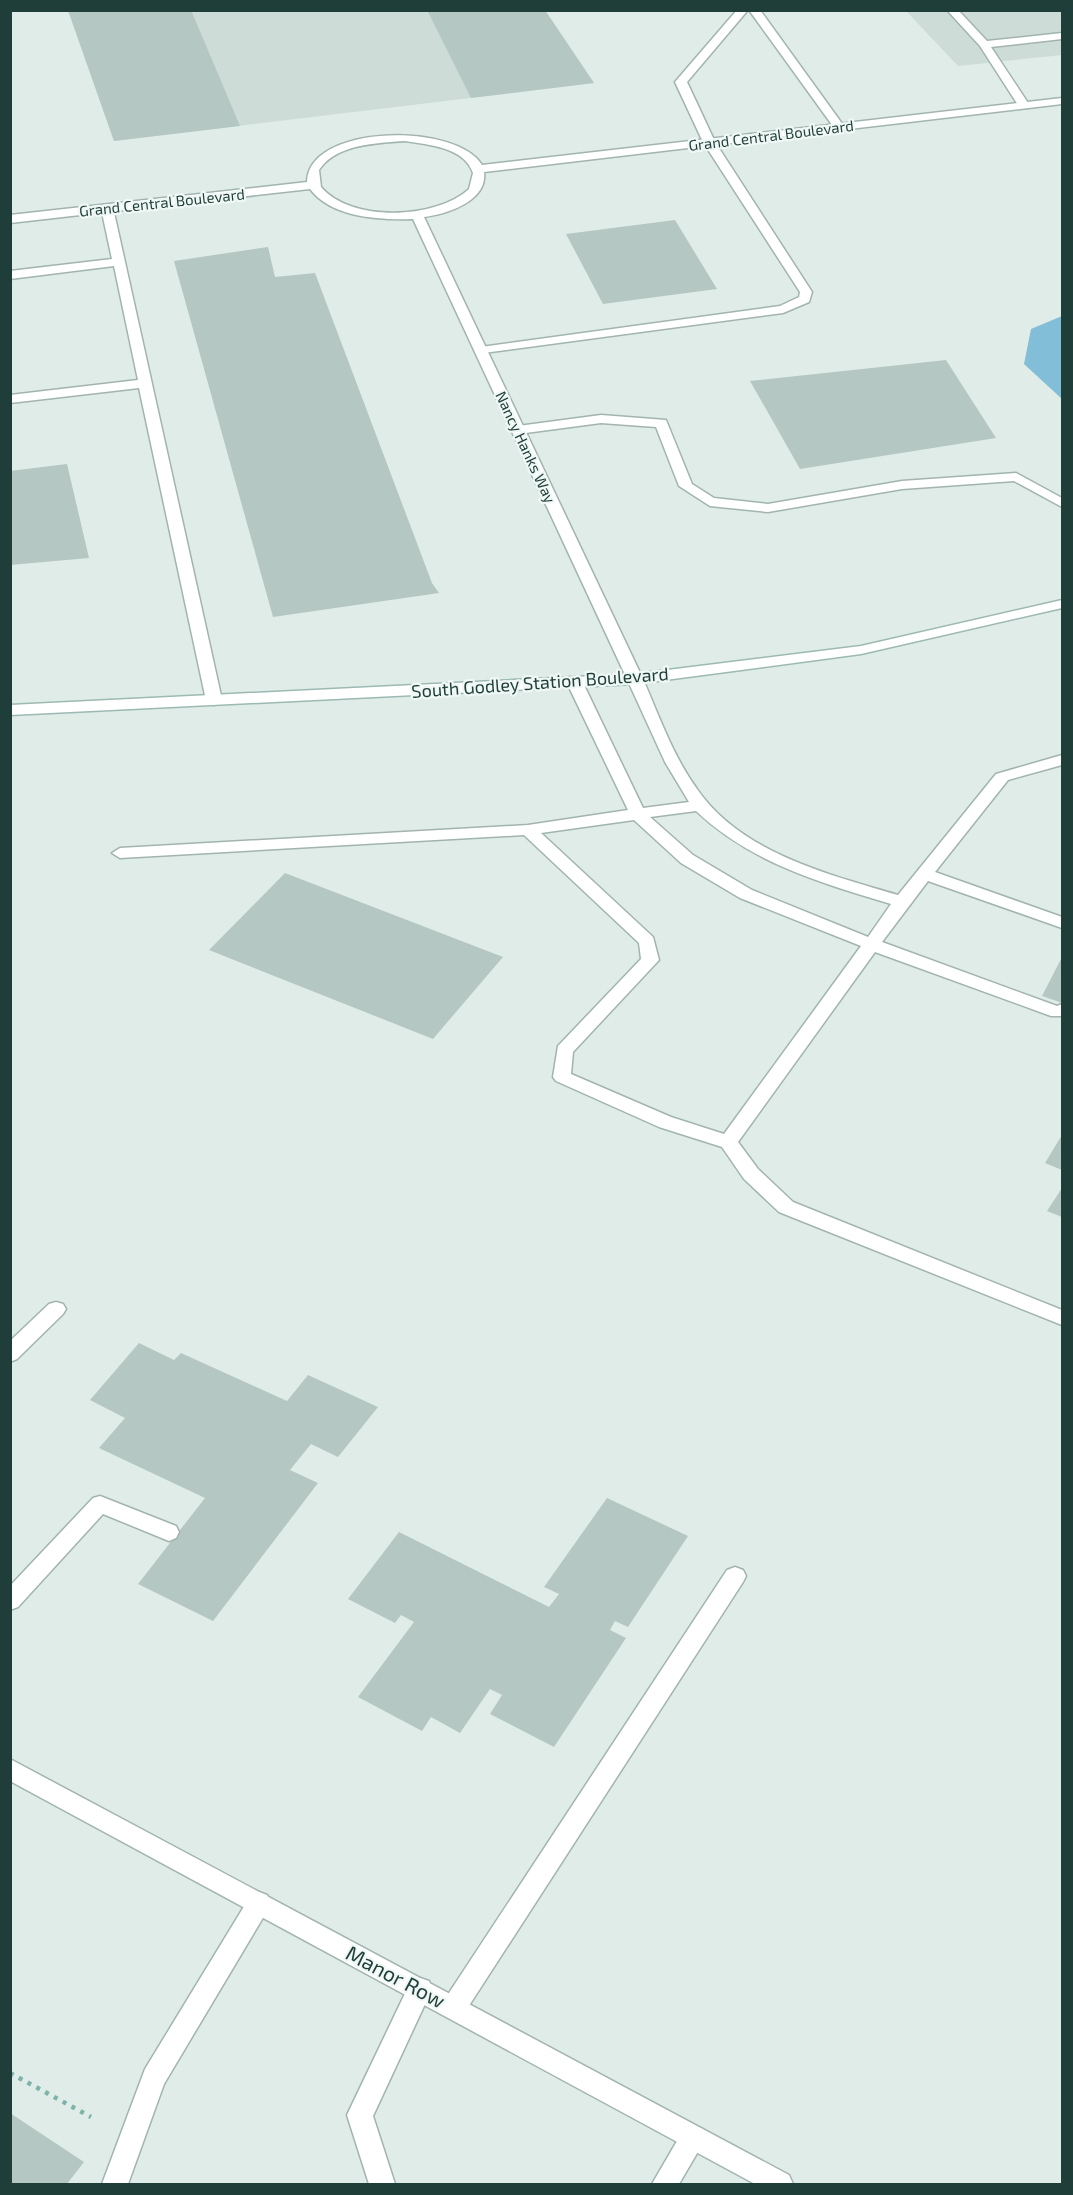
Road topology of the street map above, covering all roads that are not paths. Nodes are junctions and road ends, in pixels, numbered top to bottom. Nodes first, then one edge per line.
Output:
1 (743, 10) edge
2 (754, 10) edge
3 (952, 10) edge
4 (1062, 36) edge
5 (984, 44) junction
6 (1062, 101) edge
7 (1024, 106) junction
8 (839, 127) junction
9 (709, 142) junction
10 (479, 169) junction
11 (313, 185) junction
12 (107, 208) junction
13 (417, 214) junction
14 (10, 219) edge
15 (119, 262) junction
16 (10, 275) edge
17 (481, 351) junction
18 (145, 383) junction
19 (10, 399) edge
20 (518, 430) junction
21 (1062, 503) edge
22 (1062, 604) edge
23 (635, 679) junction
24 (575, 683) junction
25 (214, 700) junction
26 (10, 710) edge
27 (1062, 760) edge
28 (700, 805) junction
29 (639, 816) junction
30 (528, 830) junction
31 (120, 853) dead end
32 (925, 874) junction
33 (902, 902) junction
34 (1062, 923) edge
35 (873, 945) junction
36 (1062, 1010) edge
37 (728, 1142) junction
38 (56, 1308) dead end
39 (1062, 1318) edge
40 (10, 1354) edge
41 (169, 1532) dead end
42 (735, 1576) dead end
43 (10, 1601) edge
44 (10, 1769) edge
45 (260, 1903) junction
46 (420, 1989) junction
47 (454, 2007) junction
48 (693, 2138) junction
49 (115, 2184) edge
50 (382, 2184) edge
51 (665, 2184) edge
52 (780, 2184) edge

1 - 9 street
2 - 8 street
3 - 5 street
4 - 5 street
5 - 7 street
6 - 7 street, Grand Central Boulevard
7 - 8 street, Grand Central Boulevard
8 - 9 street, Grand Central Boulevard
9 - 10 street, Grand Central Boulevard
9 - 17 street
10 - 11 street
10 - 13 street
11 - 12 street, Grand Central Boulevard
11 - 13 street
12 - 14 street, Grand Central Boulevard
12 - 15 street
13 - 17 street, Nancy Hanks Way
15 - 16 street
15 - 18 street
17 - 20 street, Nancy Hanks Way
18 - 19 street
18 - 25 street
20 - 21 street
20 - 23 street, Nancy Hanks Way
22 - 23 street, South Godley Station Boulevard
23 - 24 street, South Godley Station Boulevard
23 - 28 street, Nancy Hanks Way
24 - 25 street, South Godley Station Boulevard
24 - 29 street
25 - 26 street, South Godley Station Boulevard
27 - 32 street
28 - 29 street
28 - 33 street, Nancy Hanks Way
29 - 30 street
29 - 35 street
30 - 31 street
30 - 37 street
32 - 33 street
32 - 34 street
33 - 35 street
35 - 36 street
35 - 37 street
37 - 39 street
38 - 40 street
41 - 43 street
42 - 47 street
44 - 45 street, Manor Row
45 - 46 street, Manor Row
45 - 49 street
46 - 47 street, Manor Row
46 - 50 street
47 - 48 street, Manor Row
48 - 51 street
48 - 52 street, Manor Row

